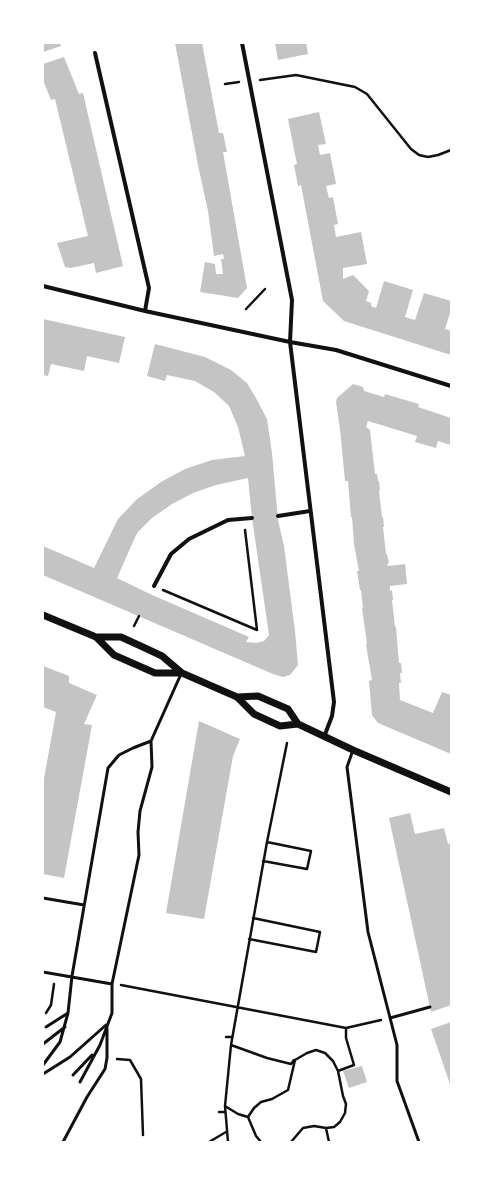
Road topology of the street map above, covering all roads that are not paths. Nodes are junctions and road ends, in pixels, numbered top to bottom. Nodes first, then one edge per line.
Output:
1 (242, 43) edge
2 (94, 53) dead end
3 (43, 286) edge
4 (145, 311) junction
5 (290, 342) junction
6 (451, 386) edge
7 (310, 511) junction
8 (278, 516) dead end
9 (252, 518) dead end
10 (154, 586) road end
11 (43, 615) edge
12 (96, 638) junction
13 (182, 672) junction
14 (237, 697) junction
15 (298, 724) junction
16 (324, 737) junction
17 (151, 741) junction
18 (353, 750) junction
19 (451, 792) edge
20 (43, 898) edge
21 (84, 905) junction
22 (43, 972) edge
23 (72, 976) junction
24 (112, 984) junction
25 (430, 1007) dead end
26 (68, 1012) junction
27 (390, 1018) junction
28 (107, 1024) junction
29 (46, 1027) dead end
30 (65, 1027) junction
31 (43, 1044) edge
32 (95, 1052) junction
33 (43, 1065) edge
34 (43, 1074) edge
35 (73, 1075) dead end
36 (80, 1082) dead end
37 (63, 1142) edge
38 (419, 1142) edge

1 - 5 street
2 - 4 street
3 - 4 street
4 - 5 street
5 - 6 street
5 - 7 street
7 - 8 street
7 - 16 street
9 - 10 street
11 - 12 street
12 - 13 street
12 - 13 street
13 - 14 street
13 - 17 lane
14 - 15 street
14 - 15 street
15 - 16 street
16 - 18 street
17 - 21 lane
17 - 24 lane
18 - 19 street
18 - 27 lane
20 - 21 lane
21 - 23 lane
22 - 23 lane
23 - 24 lane
23 - 26 lane
24 - 28 lane
25 - 27 lane
26 - 29 lane
26 - 30 lane
27 - 38 lane
28 - 32 lane
28 - 34 lane
28 - 37 lane
30 - 31 lane
30 - 33 lane
32 - 35 lane
32 - 36 lane

